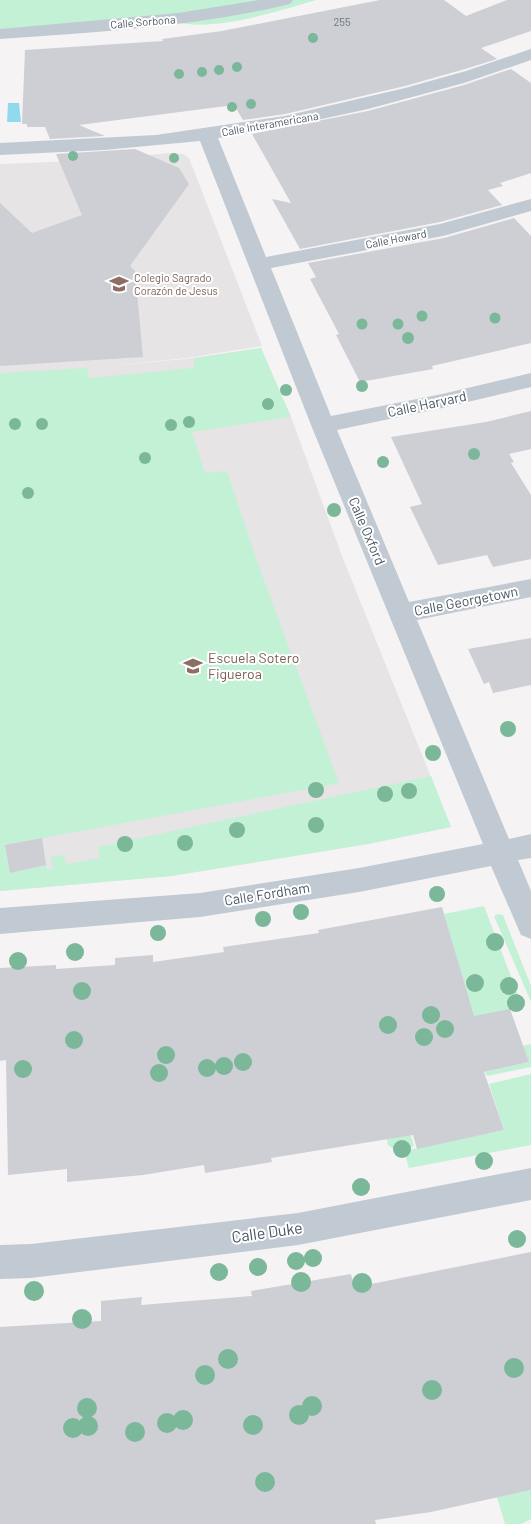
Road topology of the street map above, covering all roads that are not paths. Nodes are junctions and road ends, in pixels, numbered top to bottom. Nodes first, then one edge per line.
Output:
1 (284, 0) edge
2 (0, 34) edge
3 (531, 54) edge
4 (207, 135) junction
5 (0, 149) edge
6 (531, 205) edge
7 (260, 264) junction
8 (531, 380) edge
9 (323, 425) junction
10 (531, 588) edge
11 (402, 613) junction
12 (531, 846) edge
13 (501, 852) junction
14 (0, 921) edge
15 (531, 926) edge
16 (531, 1184) edge
17 (0, 1262) edge

1 - 2 street, Calle Sorbona
3 - 4 street, Calle Interamericana
4 - 5 street, Calle Interamericana
4 - 7 street, Calle Oxford
6 - 7 street, Calle Howard
7 - 9 street, Calle Oxford
8 - 9 street, Calle Harvard
9 - 11 street, Calle Oxford
10 - 11 street, Calle Georgetown
11 - 13 street, Calle Oxford
12 - 13 street, Calle Fordham
13 - 14 street, Calle Fordham
13 - 15 street, Calle Oxford
16 - 17 street, Calle Duke

